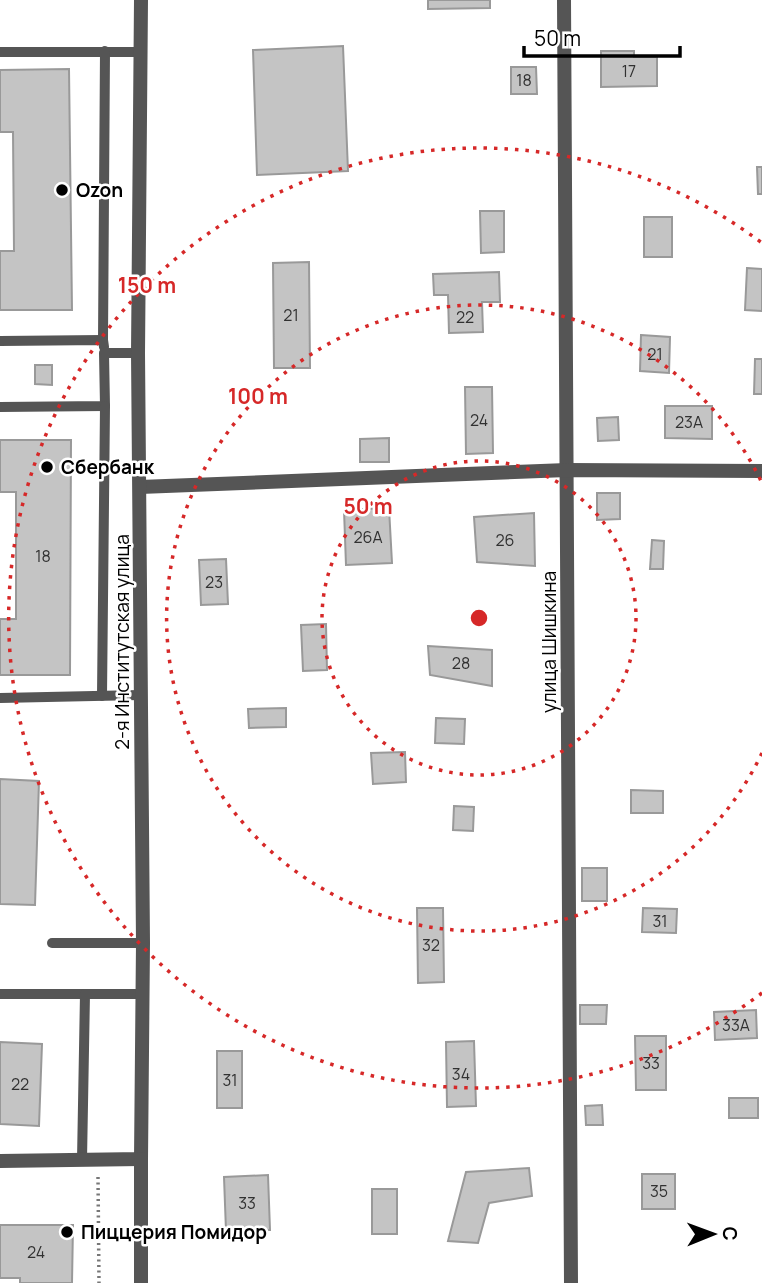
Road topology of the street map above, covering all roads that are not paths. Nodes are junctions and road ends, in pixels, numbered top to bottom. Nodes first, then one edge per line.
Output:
1 (141, 0) edge
2 (564, 0) edge
3 (105, 51) junction
4 (141, 51) junction
5 (0, 52) edge
6 (103, 340) junction
7 (0, 341) edge
8 (138, 353) junction
9 (104, 354) junction
10 (105, 406) junction
11 (0, 407) edge
12 (567, 470) junction
13 (762, 471) edge
14 (140, 486) junction
15 (102, 695) junction
16 (141, 695) junction
17 (0, 698) edge
18 (52, 943) dead end
19 (143, 943) junction
20 (0, 994) edge
21 (85, 994) junction
22 (143, 994) junction
23 (141, 1159) junction
24 (82, 1160) junction
25 (0, 1161) edge
26 (141, 1283) edge
27 (571, 1283) edge

1 - 4 street, 2-я Институтская улица
2 - 12 street, улица Шишкина
3 - 4 lane
3 - 5 lane
3 - 6 lane
4 - 8 street, 2-я Институтская улица
6 - 7 lane
6 - 9 lane
8 - 9 lane
8 - 14 street, 2-я Институтская улица
9 - 10 lane
10 - 11 lane
10 - 15 lane
12 - 13 street
12 - 14 street
12 - 27 street, улица Шишкина
14 - 16 street, 2-я Институтская улица
15 - 16 lane
15 - 17 lane
16 - 19 street, 2-я Институтская улица
18 - 19 lane
19 - 22 street, 2-я Институтская улица
20 - 21 lane
21 - 22 lane
21 - 24 lane
22 - 23 street, 2-я Институтская улица
23 - 24 street
23 - 26 street, 2-я Институтская улица
24 - 25 street

